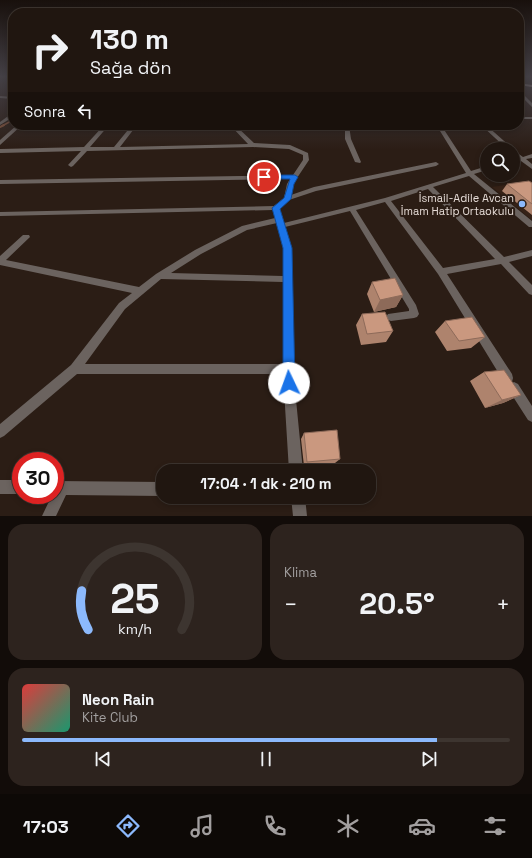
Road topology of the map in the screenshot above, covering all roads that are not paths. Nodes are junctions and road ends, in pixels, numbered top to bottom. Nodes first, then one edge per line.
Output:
1 (14, 130) edge
2 (102, 130) edge
3 (131, 130) edge
4 (237, 130) edge
5 (347, 130) edge
6 (442, 130) edge
7 (489, 130) edge
8 (502, 142) edge
9 (0, 143) edge
10 (253, 145) junction
11 (115, 149) junction
12 (82, 150) junction
13 (0, 151) edge
14 (532, 156) edge
15 (520, 159) joint
16 (358, 162) dead end
17 (436, 164) dead end
18 (71, 165) dead end
19 (532, 167) edge
20 (480, 170) edge
21 (470, 173) junction
22 (295, 177) junction
23 (0, 182) edge
24 (428, 187) junction
25 (287, 199) junction
26 (387, 200) junction
27 (276, 208) junction
28 (351, 208) junction
29 (0, 214) edge
30 (280, 223) junction
31 (532, 225) edge
32 (26, 237) dead end
33 (532, 253) edge
34 (0, 261) edge
35 (502, 261) junction
36 (441, 272) junction
37 (159, 276) junction
38 (287, 279) junction
39 (141, 291) junction
40 (532, 291) edge
41 (391, 317) dead end
42 (75, 368) junction
43 (288, 369) junction
44 (532, 416) edge
45 (0, 432) edge
46 (295, 464) edge
47 (0, 487) edge
48 (12, 487) edge
49 (64, 488) edge
50 (156, 490) edge
51 (53, 504) edge
52 (299, 504) edge
53 (49, 516) edge
54 (300, 516) edge

1 - 9 street
2 - 12 street
3 - 11 street
4 - 10 street
5 - 16 street
6 - 21 street
7 - 8 street
10 - 11 street
10 - 22 street
11 - 12 street
12 - 13 street
12 - 18 street
14 - 15 street
15 - 19 street
17 - 25 street
20 - 21 street
21 - 24 street
21 - 31 street
22 - 23 street
22 - 25 street
24 - 26 street
24 - 35 street
25 - 27 street
26 - 28 street
26 - 36 street
27 - 29 street
27 - 30 street
28 - 30 street
28 - 41 street
30 - 37 street
30 - 38 street
32 - 34 street
33 - 35 street
34 - 39 street
35 - 36 street
35 - 40 street
36 - 44 street
37 - 38 street
37 - 39 street
38 - 43 street
39 - 42 street
42 - 43 street
42 - 45 street
43 - 46 street
47 - 48 street
49 - 50 street
51 - 53 street
52 - 54 street

